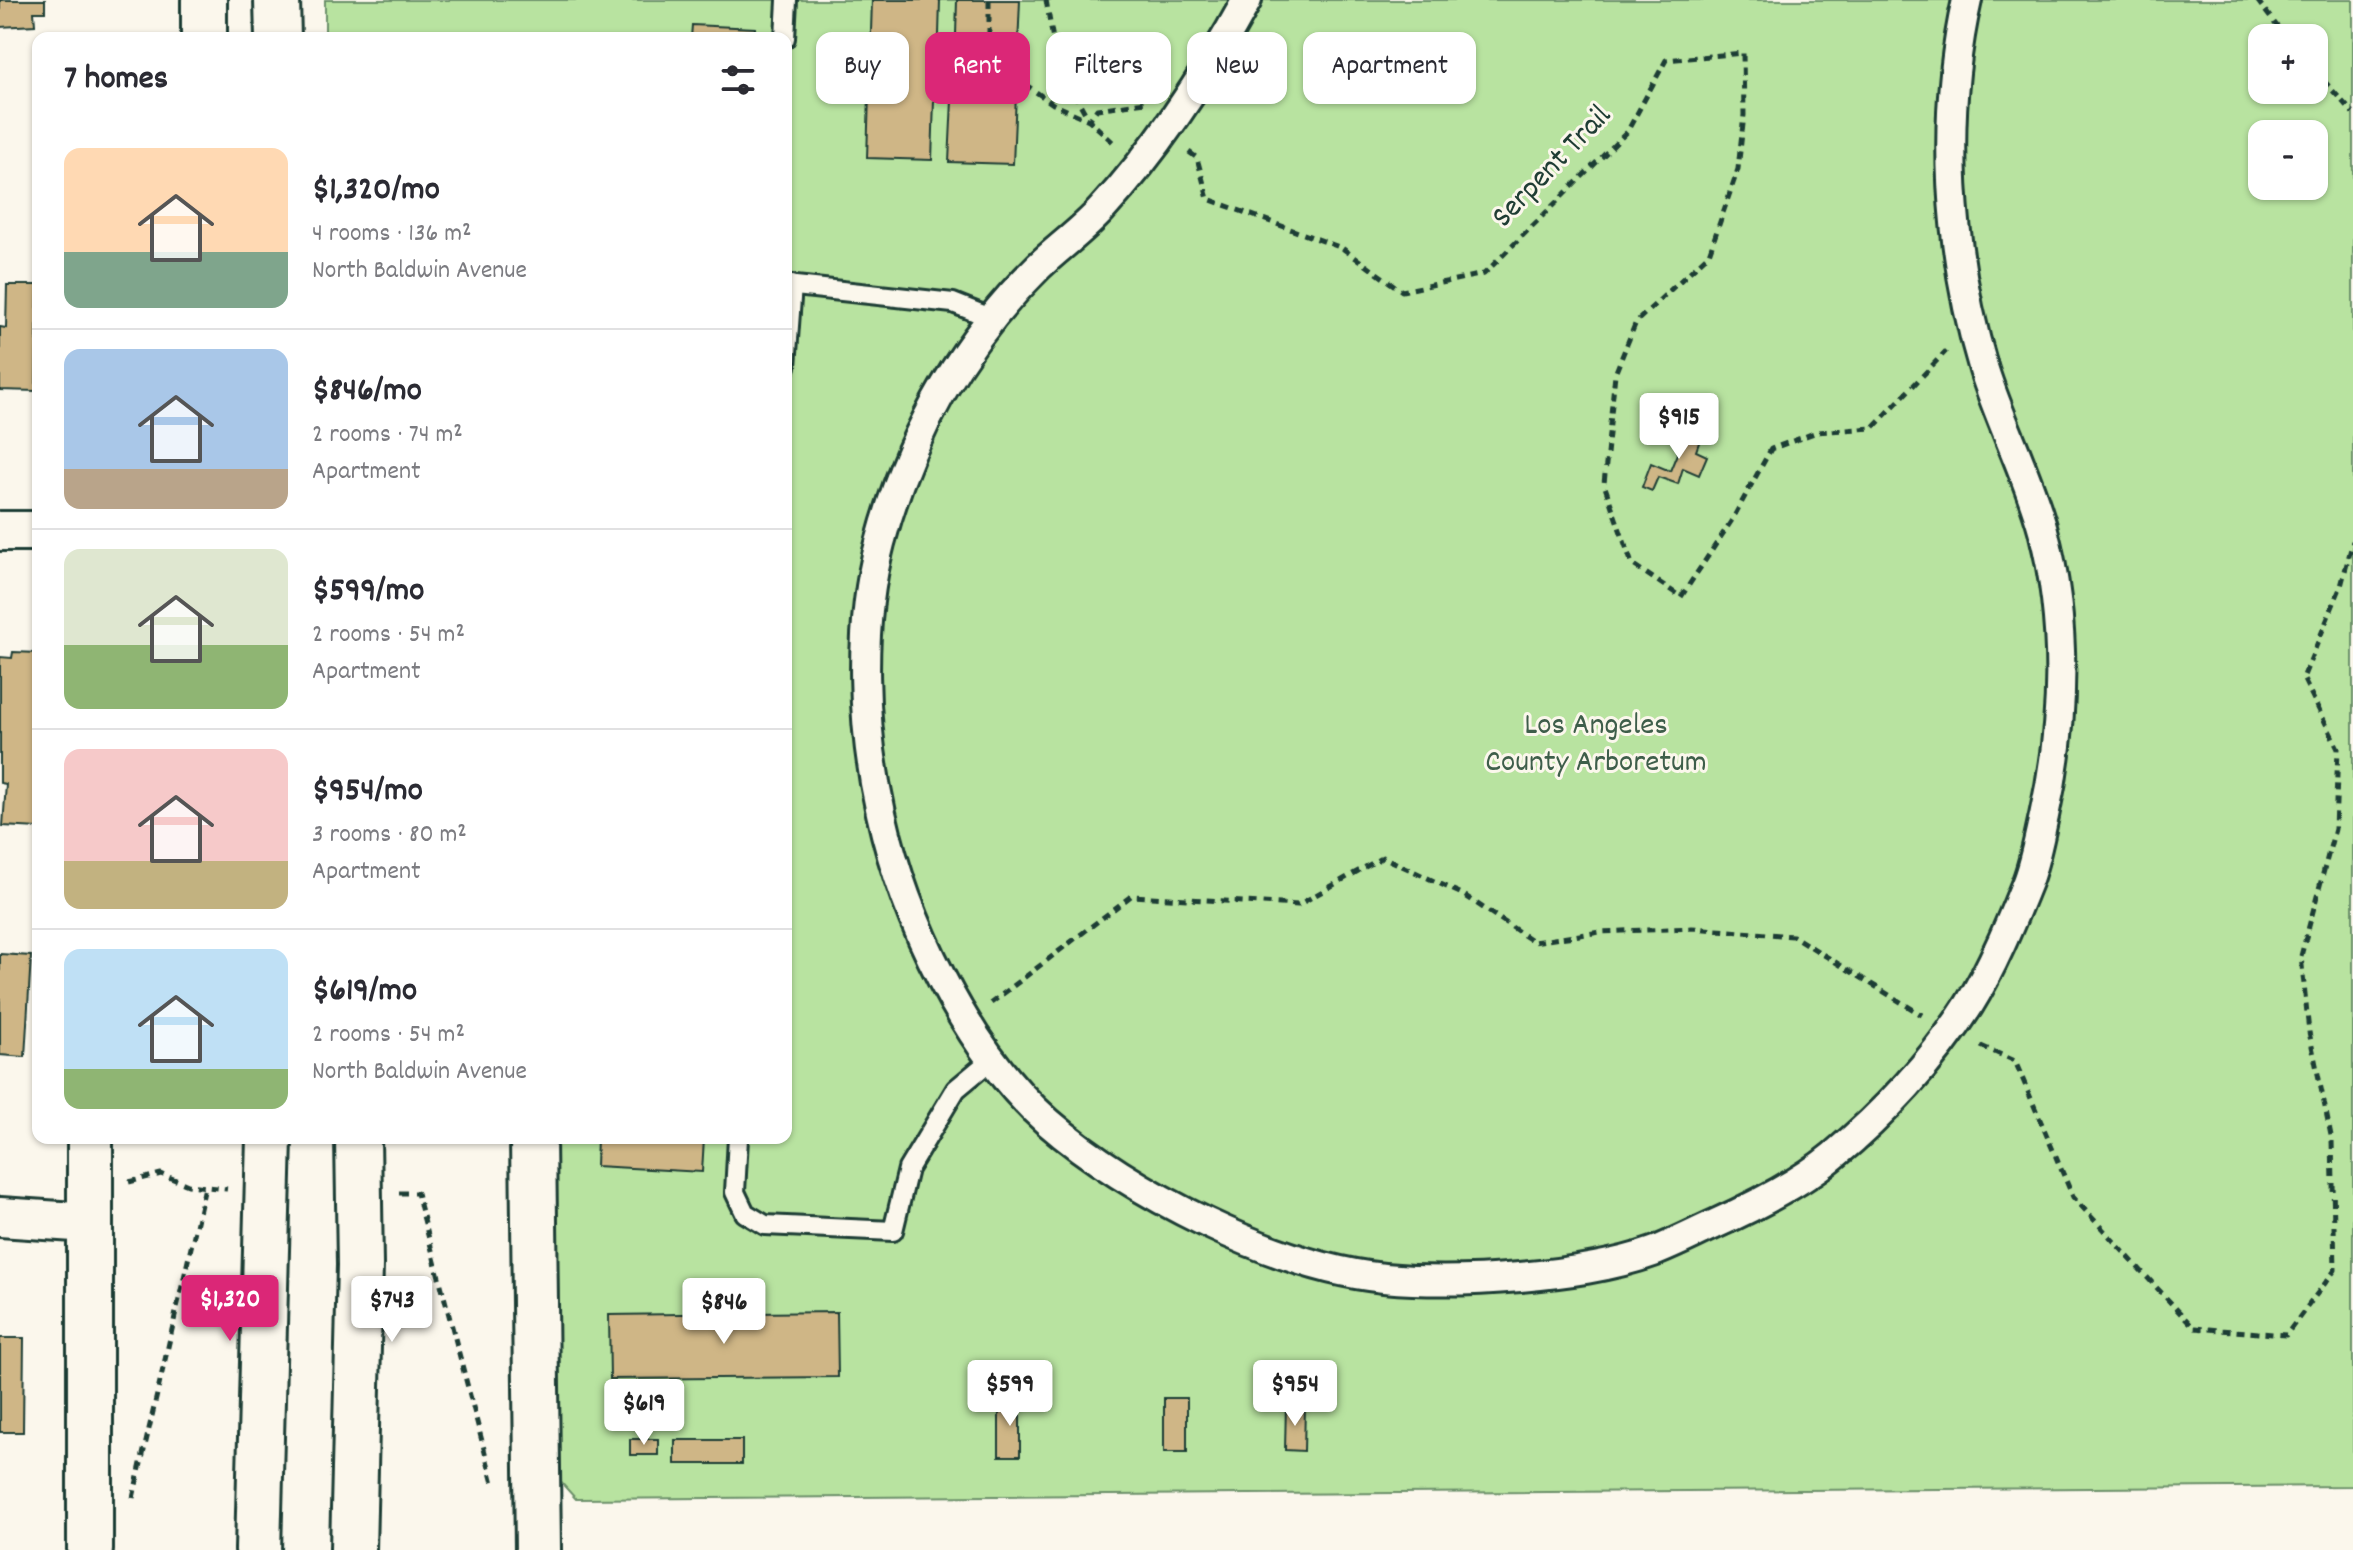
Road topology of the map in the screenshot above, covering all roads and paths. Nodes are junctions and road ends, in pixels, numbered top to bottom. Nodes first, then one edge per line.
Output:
1 (204, 0) edge
2 (277, 0) edge
3 (787, 0) edge
4 (989, 0) edge
5 (1046, 0) edge
6 (1247, 0) edge
7 (1967, 0) edge
8 (2257, 0) edge
9 (2275, 24) edge
10 (204, 32) edge
11 (278, 32) edge
12 (785, 32) edge
13 (2328, 85) edge
14 (2353, 113) edge
15 (1089, 120) junction
16 (1170, 122) junction
17 (1138, 164) junction
18 (792, 285) edge
19 (991, 318) junction
20 (1972, 320) junction
21 (0, 531) edge
22 (32, 531) edge
23 (2353, 541) edge
24 (969, 1021) junction
25 (1949, 1031) junction
26 (992, 1059) junction
27 (90, 1144) edge
28 (269, 1144) edge
29 (358, 1144) edge
30 (533, 1144) edge
31 (738, 1144) edge
32 (123, 1182) dead end
33 (205, 1187) junction
34 (228, 1189) dead end
35 (394, 1193) dead end
36 (0, 1217) edge
37 (90, 1223) junction
38 (497, 1496) dead end
39 (131, 1508) dead end
40 (90, 1550) edge
41 (258, 1550) edge
42 (353, 1550) edge
43 (538, 1550) edge

1 - 10 main road
2 - 11 main road
3 - 12 lane
4 - 15 path
5 - 15 path
6 - 16 street
7 - 20 street
8 - 9 path
13 - 14 path
15 - 16 path
15 - 17 path
16 - 17 street
16 - 20 path, Serpent Trail
17 - 19 street
18 - 19 lane
19 - 24 street
20 - 25 street
21 - 22 street
23 - 25 path
24 - 25 path
24 - 26 street
25 - 26 street
26 - 31 lane
27 - 37 main road
28 - 41 main road
29 - 42 main road
30 - 43 main road
32 - 33 path
33 - 34 path
33 - 39 path
35 - 38 path
36 - 37 street
37 - 40 main road

